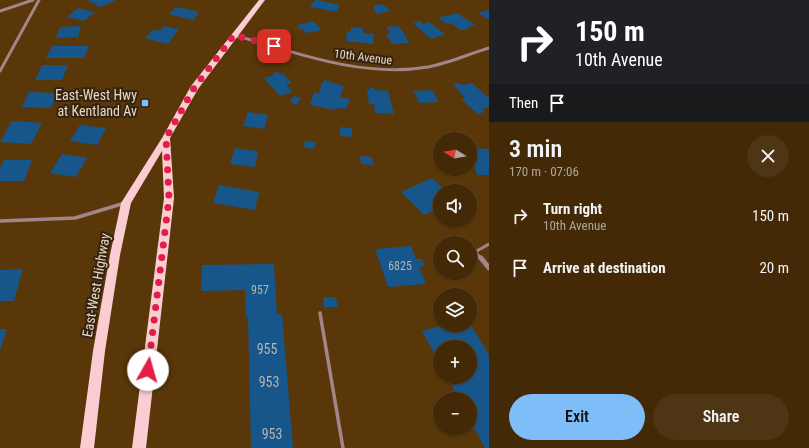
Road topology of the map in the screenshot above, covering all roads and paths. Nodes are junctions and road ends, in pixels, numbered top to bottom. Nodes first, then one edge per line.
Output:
1 (33, 0) edge
2 (39, 0) edge
3 (262, 0) edge
4 (0, 11) edge
5 (234, 35) junction
6 (489, 48) edge
7 (0, 71) edge
8 (166, 138) junction
9 (126, 203) junction
10 (0, 221) edge
11 (489, 244) edge
12 (477, 251) edge
13 (477, 254) edge
14 (489, 268) edge
15 (320, 313) dead end
16 (87, 448) edge
17 (139, 448) edge
18 (343, 448) edge

1 - 4 street
2 - 7 street
3 - 5 main road, East-West Highway
5 - 6 street, 10th Avenue
5 - 8 main road, East-West Highway
8 - 9 main road, East-West Highway
8 - 17 main road
9 - 10 street
9 - 16 main road, East-West Highway
11 - 12 lane
13 - 14 street
15 - 18 lane

